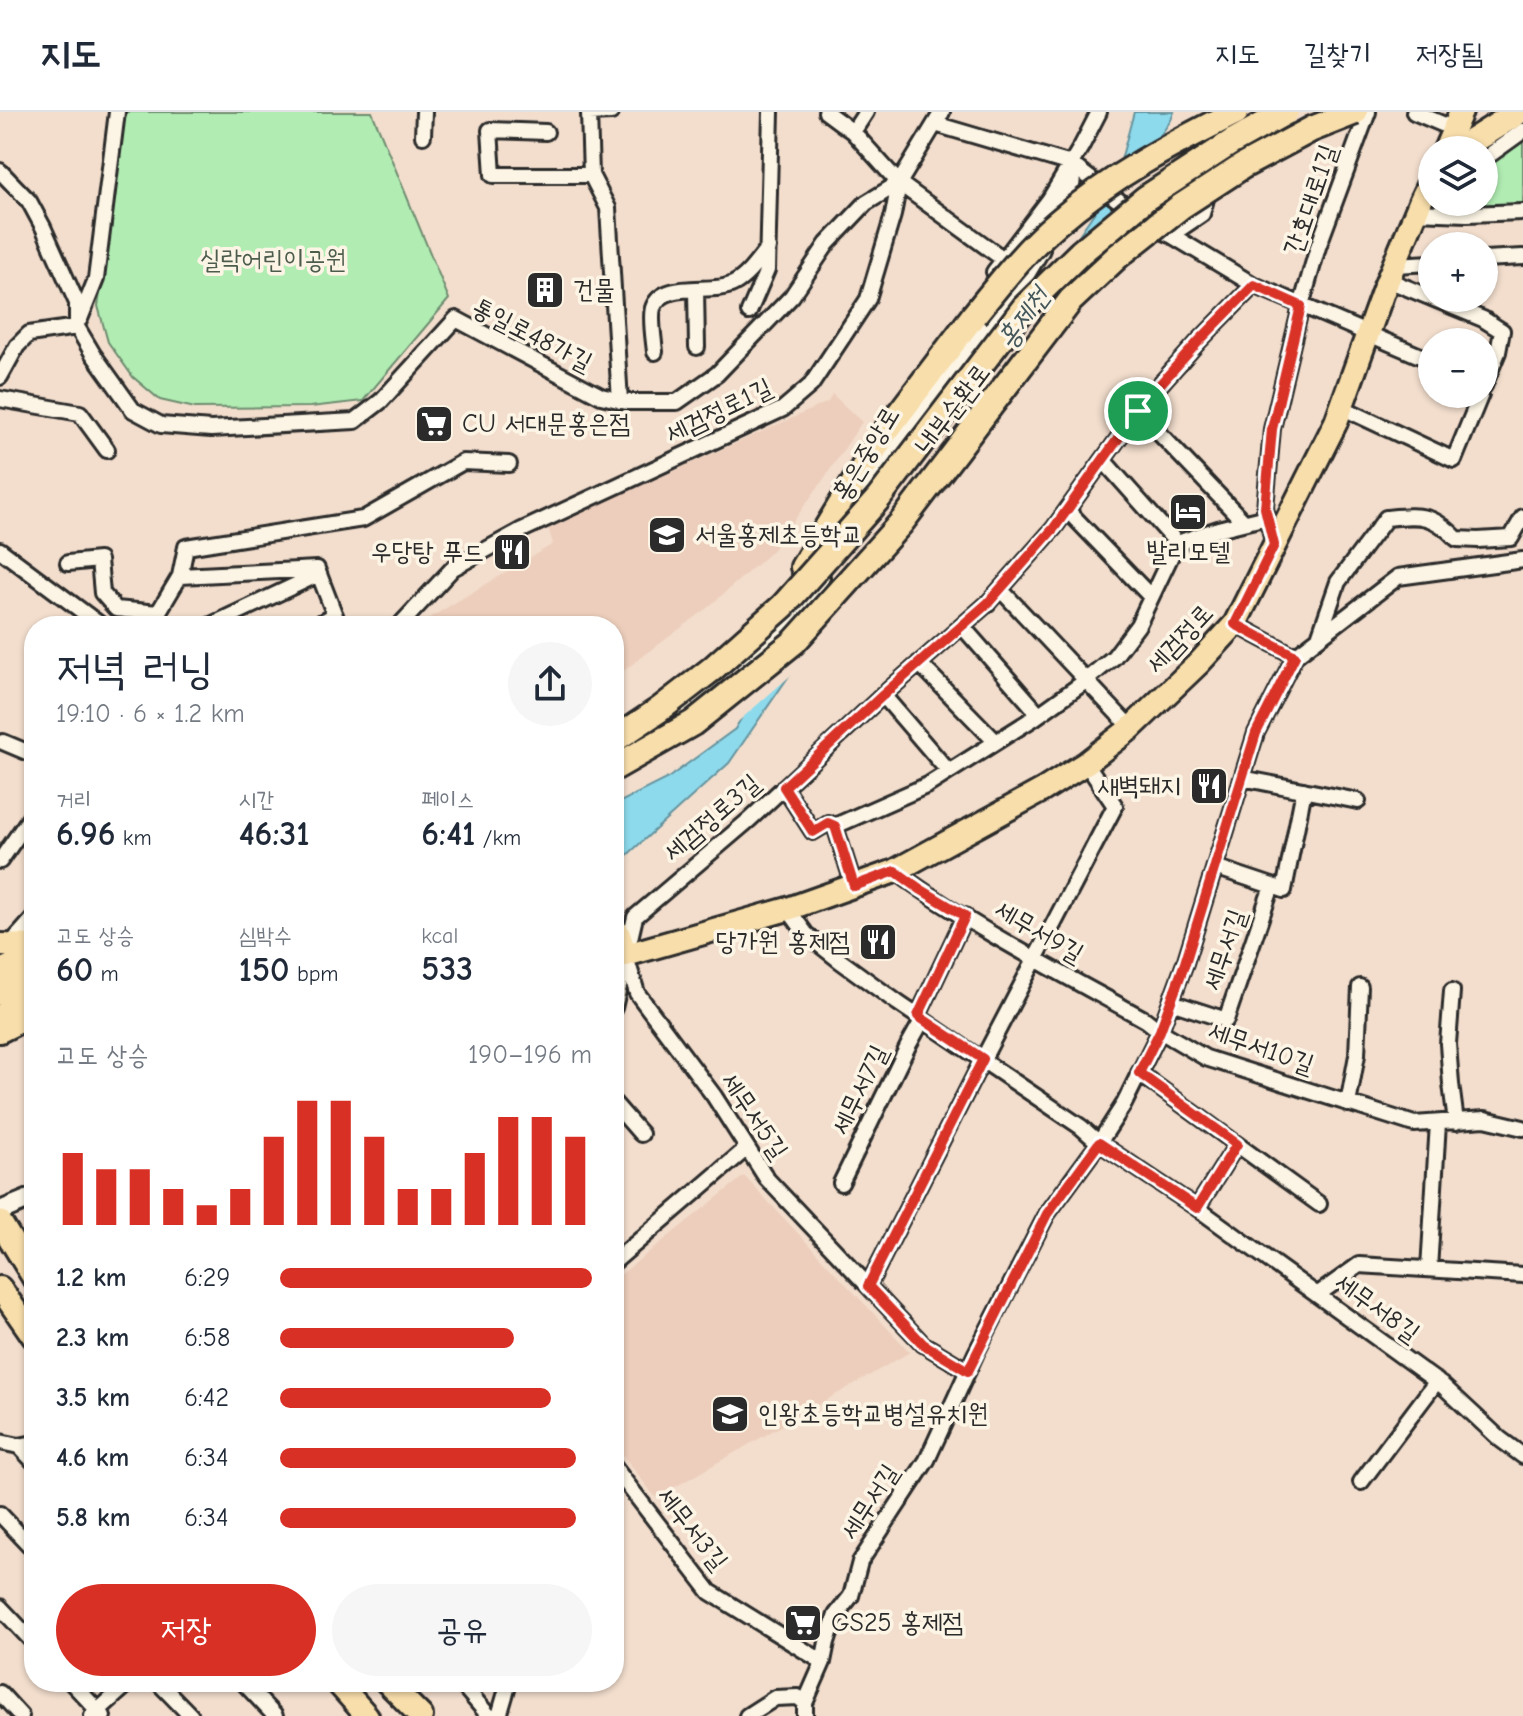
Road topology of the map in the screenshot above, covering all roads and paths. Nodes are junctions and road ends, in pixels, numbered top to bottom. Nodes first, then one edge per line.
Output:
1 (117, 112) edge
2 (424, 112) edge
3 (611, 112) edge
4 (771, 112) edge
5 (826, 112) edge
6 (866, 112) edge
7 (1099, 112) edge
8 (1228, 112) edge
9 (1236, 112) edge
10 (1286, 112) edge
11 (1355, 112) edge
12 (1368, 112) edge
13 (1414, 112) edge
14 (841, 117) edge
15 (938, 118) edge
16 (1508, 118) edge
17 (1458, 130) edge
18 (1523, 131) edge
19 (546, 132) dead end
20 (853, 132) junction
21 (423, 136) dead end
22 (1498, 149) edge
23 (1071, 164) junction
24 (0, 171) edge
25 (591, 175) junction
26 (899, 183) junction
27 (1523, 212) edge
28 (1498, 213) edge
29 (1419, 216) edge
30 (1171, 235) junction
31 (768, 248) junction
32 (1523, 257) edge
33 (1498, 258) edge
34 (1004, 259) junction
35 (1418, 266) edge
36 (1391, 272) junction
37 (1025, 274) junction
38 (1254, 285) junction
39 (696, 289) junction
40 (1301, 306) junction
41 (749, 312) dead end
42 (77, 327) junction
43 (1497, 328) edge
44 (1498, 328) edge
45 (1368, 334) junction
46 (697, 347) dead end
47 (655, 352) dead end
48 (1498, 352) edge
49 (1418, 355) edge
50 (0, 377) edge
51 (0, 399) edge
52 (620, 401) junction
53 (1341, 407) junction
54 (1475, 408) edge
55 (1138, 411) junction
56 (107, 450) dead end
57 (1103, 460) junction
58 (509, 464) dead end
59 (1067, 510) junction
60 (1267, 517) junction
61 (1523, 517) edge
62 (1244, 522) junction
63 (1177, 543) junction
64 (1274, 545) junction
65 (0, 550) edge
66 (68, 563) dead end
67 (1518, 563) edge
68 (803, 567) junction
69 (318, 572) junction
70 (180, 576) junction
71 (1000, 589) junction
72 (1151, 597) junction
73 (89, 616) edge
74 (229, 616) edge
75 (335, 616) edge
76 (408, 616) edge
77 (1235, 624) junction
78 (962, 626) junction
79 (1319, 638) junction
80 (1295, 656) junction
81 (919, 663) junction
82 (1086, 680) junction
83 (883, 695) junction
84 (1039, 714) junction
85 (624, 724) edge
86 (1131, 728) junction
87 (624, 733) edge
88 (3, 742) dead end
89 (996, 742) junction
90 (24, 751) edge
91 (624, 753) edge
92 (624, 762) edge
93 (1086, 763) junction
94 (949, 772) junction
95 (1242, 778) junction
96 (784, 787) junction
97 (1304, 790) junction
98 (1358, 801) dead end
99 (24, 826) edge
100 (835, 826) junction
101 (0, 861) edge
102 (1215, 867) junction
103 (895, 871) junction
104 (854, 886) junction
105 (1272, 886) junction
106 (788, 909) junction
107 (965, 916) junction
108 (24, 928) edge
109 (624, 941) edge
110 (5, 946) edge
111 (624, 952) edge
112 (1035, 958) junction
113 (24, 961) edge
114 (624, 966) edge
115 (0, 971) edge
116 (24, 983) edge
117 (1360, 987) dead end
118 (1452, 991) dead end
119 (0, 993) edge
120 (1171, 1002) junction
121 (24, 1007) edge
122 (0, 1017) edge
123 (921, 1018) junction
124 (24, 1019) edge
125 (0, 1031) edge
126 (1160, 1031) junction
127 (983, 1059) junction
128 (1139, 1073) junction
129 (1348, 1104) junction
130 (624, 1114) edge
131 (1456, 1122) junction
132 (1438, 1123) junction
133 (1523, 1128) edge
134 (641, 1134) dead end
135 (1099, 1143) junction
136 (1237, 1144) junction
137 (747, 1148) junction
138 (841, 1183) dead end
139 (24, 1201) edge
140 (1319, 1204) dead end
141 (1197, 1208) junction
142 (0, 1211) edge
143 (0, 1222) edge
144 (624, 1253) edge
145 (24, 1262) edge
146 (1429, 1269) junction
147 (1523, 1275) edge
148 (868, 1286) junction
149 (0, 1288) edge
150 (1317, 1295) junction
151 (24, 1323) edge
152 (968, 1371) junction
153 (1437, 1381) junction
154 (0, 1442) edge
155 (24, 1445) edge
156 (19, 1446) junction
157 (24, 1451) edge
158 (1523, 1456) edge
159 (624, 1480) edge
160 (1361, 1482) dead end
161 (0, 1514) edge
162 (24, 1539) edge
163 (0, 1607) edge
164 (24, 1632) edge
165 (823, 1662) junction
166 (79, 1692) edge
167 (120, 1692) edge
168 (168, 1692) edge
169 (252, 1692) edge
170 (346, 1692) edge
171 (397, 1692) edge
172 (469, 1692) edge
173 (506, 1692) edge
174 (0, 1693) edge
175 (805, 1709) edge
176 (97, 1714) edge
177 (21, 1716) edge
178 (191, 1716) edge
179 (275, 1716) edge
180 (367, 1716) edge
181 (421, 1716) edge
182 (489, 1716) edge
183 (499, 1716) edge
184 (747, 1716) edge

1 - 42 street
2 - 21 street
3 - 25 street
4 - 31 street
5 - 14 street
6 - 20 street
7 - 23 street, 홍은중앙로
8 - 30 street
9 - 68 highway, bridge
10 - 87 highway, 내부순환로, bridge
11 - 92 highway, 내부순환로, bridge
12 - 40 street, 간호대로1길
13 - 17 street
14 - 20 street
15 - 23 street, 세검정로1길
15 - 26 street, 세검정로1길
16 - 17 highway
18 - 22 street
19 - 25 street
20 - 26 street
23 - 30 street, bridge
23 - 34 street, 홍은중앙로
23 - 37 street, 홍은중앙로
24 - 42 street, 통일로48가길
25 - 52 street
26 - 34 street
26 - 52 street, 통일로48가길
26 - 76 street, 세검정로1길
27 - 28 street
29 - 36 main road, 세검정로
30 - 38 street
31 - 39 street
31 - 41 street
32 - 33 street
34 - 37 street
34 - 68 street, 홍은중앙로
35 - 36 street
36 - 43 street
36 - 45 main road, 세검정로
37 - 91 street, 홍은중앙로
38 - 40 street
38 - 55 street, 세검정로3길
39 - 46 street
39 - 47 street
40 - 45 street
40 - 60 street
42 - 50 street
42 - 52 street, 통일로48가길
44 - 48 street
45 - 49 street
45 - 53 main road, 세검정로
51 - 56 street
53 - 54 street
53 - 64 main road, 세검정로
55 - 57 street, 세검정로3길
55 - 62 street
57 - 59 street, 세검정로3길
57 - 63 street
58 - 70 street
59 - 71 street, 세검정로3길
59 - 72 street
60 - 62 street
60 - 64 street
61 - 79 street
62 - 63 street
63 - 72 street, 세검정로
64 - 77 main road, 세검정로
65 - 73 street
66 - 70 street
67 - 79 street
68 - 85 street, 홍은중앙로
69 - 70 street
69 - 74 street
69 - 75 street
71 - 78 street, 세검정로3길
71 - 82 street
72 - 82 street, 세검정로
77 - 80 street
77 - 86 main road, 세검정로
78 - 81 street, 세검정로3길
78 - 84 street
79 - 80 street
80 - 95 street, 세무서길
81 - 83 street, 세검정로3길
81 - 89 street
82 - 84 street, 세검정로
82 - 86 street
83 - 94 street
83 - 96 street, 세검정로3길
84 - 89 street, 세검정로
86 - 93 main road, 세검정로
88 - 90 street
89 - 94 street, 세검정로
93 - 103 main road, 세검정로
93 - 112 street
94 - 100 street, 세검정로
95 - 97 street
95 - 102 street, 세무서길
96 - 100 street
96 - 109 street, 세검정로3길
97 - 98 street
97 - 105 street, 세무서길
99 - 101 street
100 - 104 street
102 - 105 street, 세무서길
102 - 120 street, 세무서길
103 - 104 main road, 세검정로
103 - 107 street, 세무서9길
104 - 106 main road, 세검정로
105 - 120 street, 세무서길
106 - 111 main road, 세검정로
106 - 123 street
107 - 112 street, 세무서9길
107 - 123 street, 세무서7길
108 - 110 street
112 - 126 street, 세무서9길
112 - 127 street
113 - 115 main road
114 - 137 street, 세무서5길
116 - 119 highway
117 - 129 street
118 - 131 street
120 - 126 street, 세무서길
121 - 122 highway
123 - 127 street
123 - 138 street, 세무서7길
124 - 125 main road
126 - 128 street, 세무서길
126 - 129 street, 세무서10길
127 - 135 street
127 - 148 street
128 - 135 street, 세무서길
128 - 136 street
129 - 132 street, 세무서10길
130 - 134 street
131 - 132 street, 세무서10길
131 - 133 street, 세무서10길
132 - 146 street
135 - 141 street, 세무서8길
135 - 152 street, 세무서길
136 - 140 street
136 - 141 street
137 - 144 street
137 - 148 street, 세무서5길
139 - 142 street
141 - 150 street, 세무서8길
143 - 145 main road
146 - 147 street
146 - 150 street
148 - 152 street, 세무서5길
149 - 151 main road
150 - 153 street, 세무서8길
152 - 165 street, 세무서길
153 - 158 street, 세무서8길
153 - 160 street
154 - 156 street
155 - 156 street
156 - 157 street
159 - 165 street, 세무서3길
161 - 162 street
163 - 164 street
165 - 175 street, 세무서길
166 - 176 street
167 - 176 street
168 - 178 street
169 - 179 street
170 - 180 main road
171 - 181 main road
172 - 182 street
173 - 183 street
174 - 177 street
175 - 184 street

